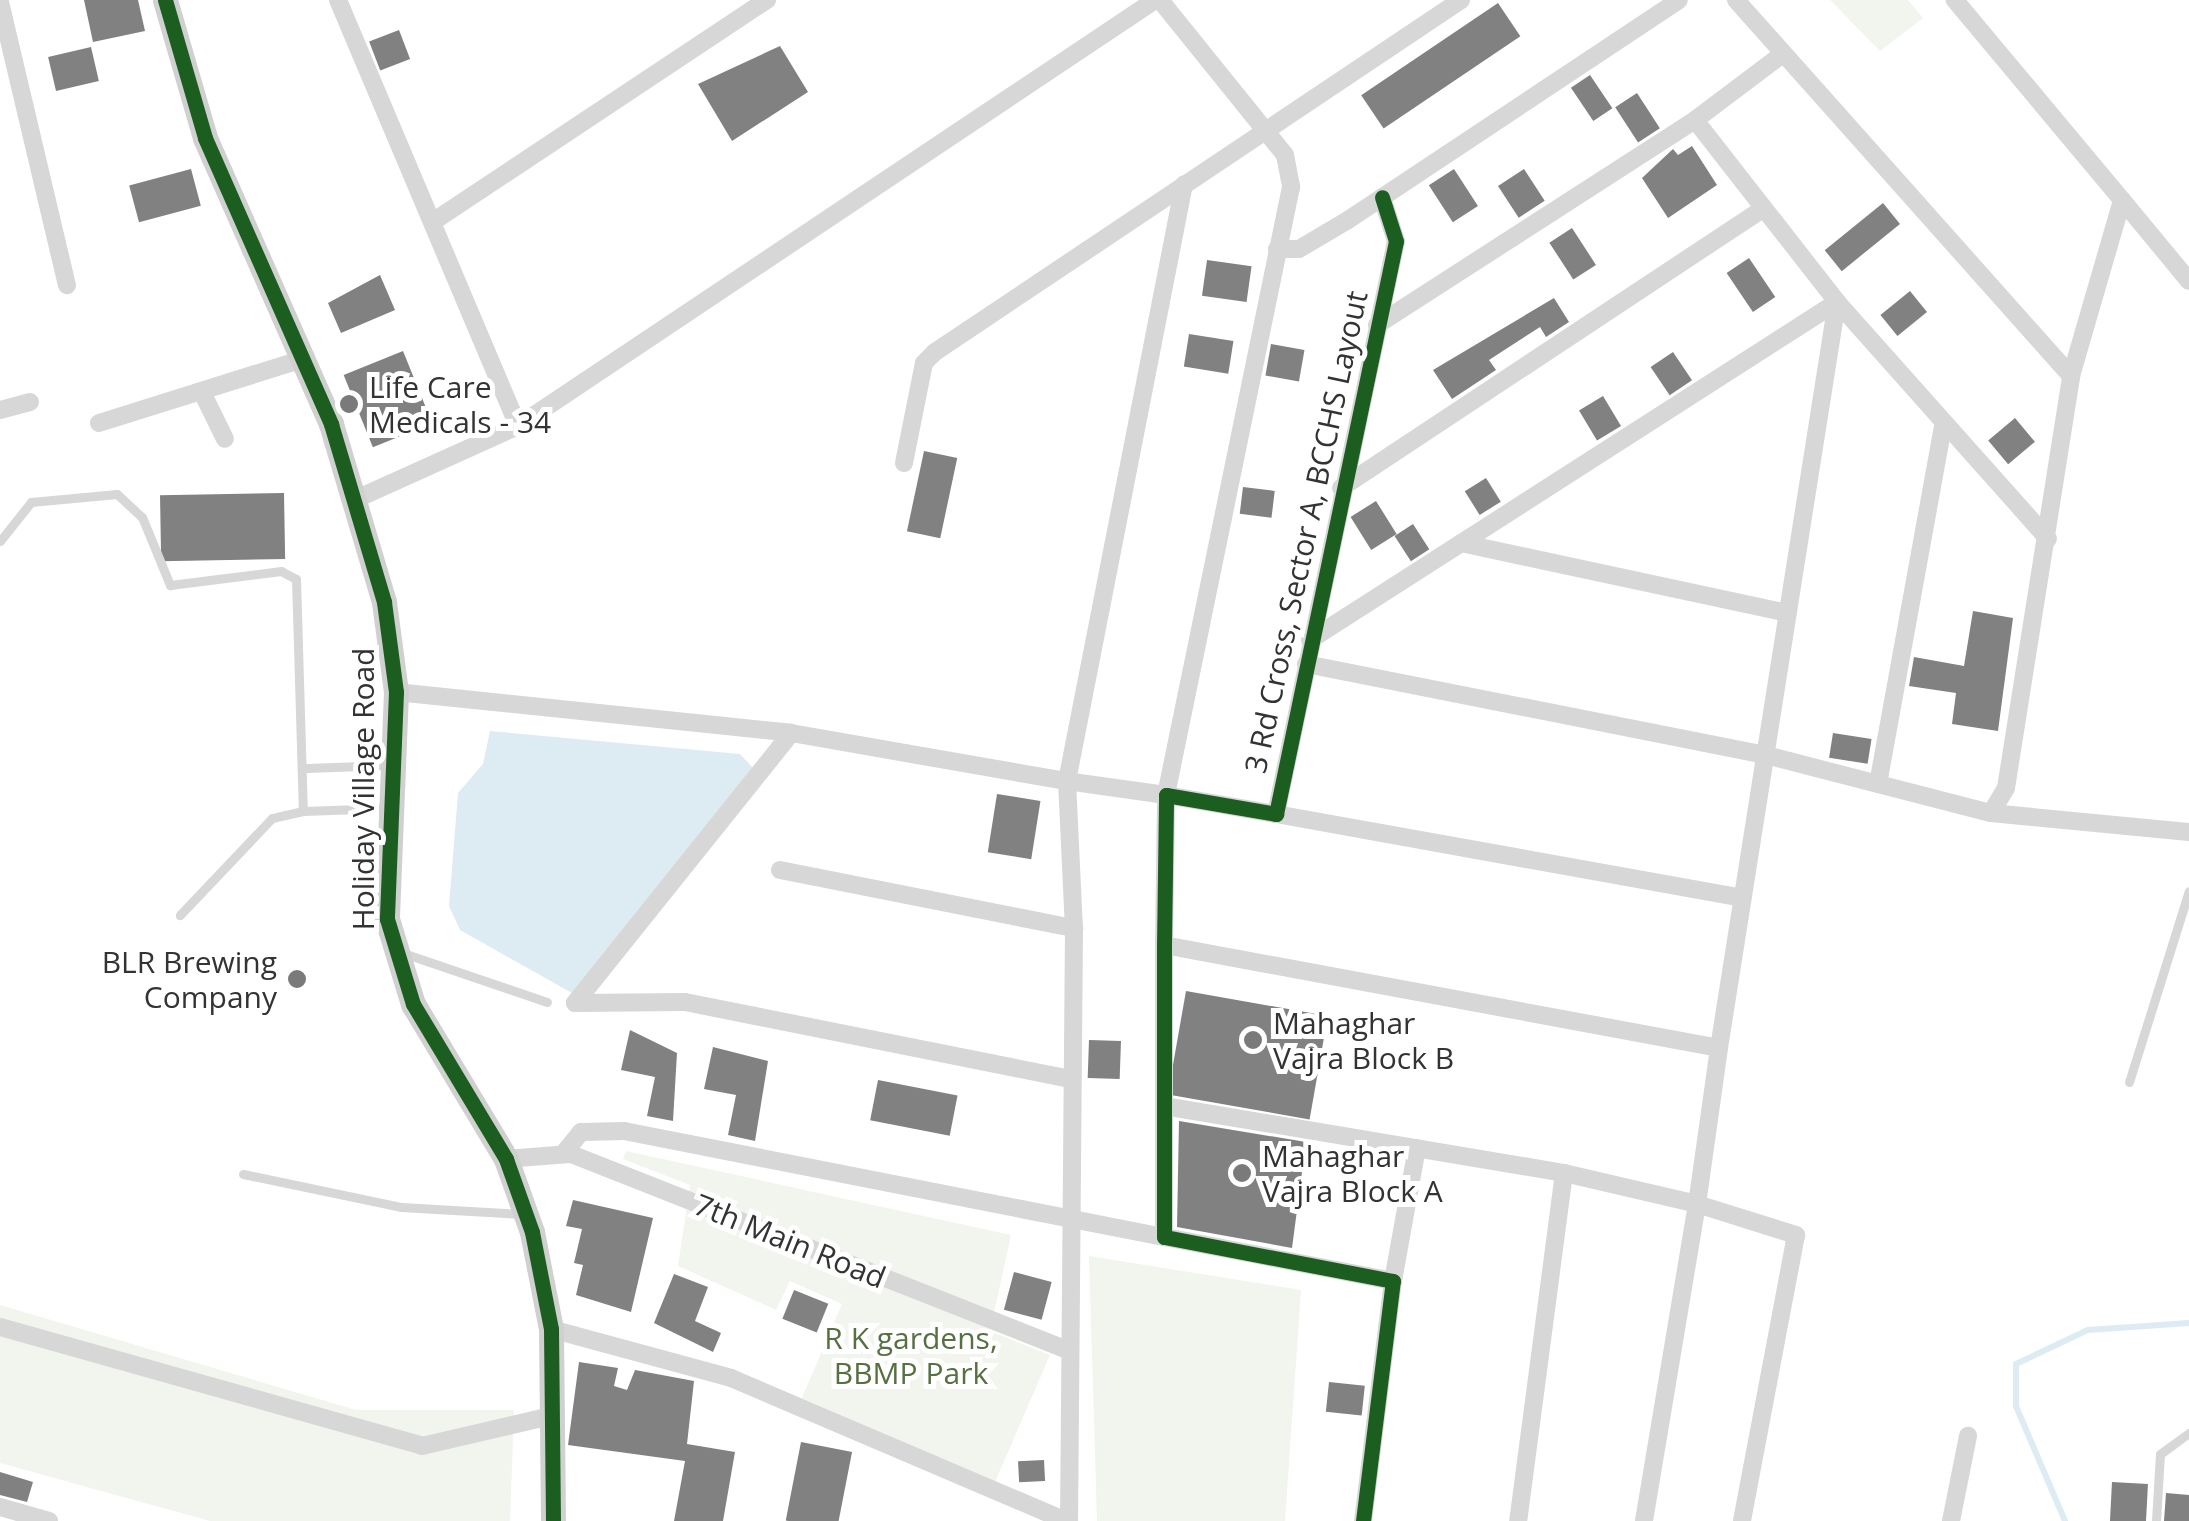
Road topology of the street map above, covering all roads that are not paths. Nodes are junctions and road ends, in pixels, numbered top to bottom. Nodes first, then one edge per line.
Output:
1 (164, 0) edge
2 (338, 0) edge
3 (768, 0) edge
4 (1158, 0) edge
5 (1461, 0) edge
6 (1679, 0) edge
7 (1736, 0) edge
8 (1955, 0) edge
9 (1, 12) edge
10 (1780, 56) junction
11 (1695, 120) junction
12 (1265, 133) junction
13 (1184, 184) junction
14 (1382, 197) junction
15 (2122, 200) junction
16 (1764, 208) junction
17 (434, 221) junction
18 (1277, 249) junction
19 (2189, 281) edge
20 (66, 284) dead end
21 (1837, 302) junction
22 (1376, 325) junction
23 (303, 359) junction
24 (2071, 376) junction
25 (202, 392) junction
26 (30, 402) dead end
27 (0, 409) edge
28 (99, 423) dead end
29 (1942, 425) junction
30 (518, 426) junction
31 (225, 439) dead end
32 (904, 463) dead end
33 (1341, 488) junction
34 (354, 500) junction
35 (2048, 539) junction
36 (0, 541) edge
37 (1461, 543) junction
38 (1788, 613) junction
39 (1310, 640) junction
40 (1306, 664) junction
41 (396, 692) junction
42 (790, 733) junction
43 (1766, 755) junction
44 (393, 765) junction
45 (307, 768) junction
46 (1067, 780) junction
47 (1878, 784) junction
48 (1166, 795) junction
49 (391, 808) junction
50 (303, 811) junction
51 (1992, 813) junction
52 (1276, 814) junction
53 (2189, 832) edge
54 (780, 870) dead end
55 (2189, 892) edge
56 (1743, 898) junction
57 (180, 915) dead end
58 (1074, 928) junction
59 (1164, 946) junction
60 (392, 949) junction
61 (547, 1002) dead end
62 (1719, 1048) junction
63 (1072, 1079) junction
64 (2129, 1082) dead end
65 (1164, 1106) junction
66 (1417, 1148) junction
67 (564, 1154) junction
68 (506, 1159) junction
69 (1564, 1173) junction
70 (242, 1174) dead end
71 (1697, 1204) junction
72 (526, 1214) junction
73 (1071, 1216) junction
74 (1164, 1237) junction
75 (1393, 1282) junction
76 (0, 1327) edge
77 (550, 1329) junction
78 (1070, 1351) junction
79 (550, 1416) junction
80 (2189, 1433) edge
81 (1968, 1436) dead end
82 (0, 1507) edge
83 (49, 1521) edge
84 (554, 1521) edge
85 (1068, 1521) edge
86 (1363, 1521) edge
87 (1518, 1521) edge
88 (1644, 1521) edge
89 (1742, 1521) edge
90 (1951, 1521) edge
91 (2156, 1521) edge

1 - 23 street, Holiday Village Road
2 - 17 street
3 - 17 street
4 - 12 street
4 - 30 street
5 - 12 street
6 - 14 street
7 - 10 street
8 - 15 street
9 - 20 street
10 - 11 street
10 - 24 street
11 - 16 street
11 - 22 street
12 - 13 street
12 - 18 street
13 - 32 street
13 - 46 street
14 - 18 street
14 - 22 street, 3 Rd Cross, Sector A, BCCHS Layout
15 - 19 street
15 - 24 street
16 - 21 street
16 - 33 street
17 - 30 street
18 - 48 street
21 - 29 street
21 - 37 street
21 - 38 street
22 - 33 street, 3 Rd Cross, Sector A, BCCHS Layout
23 - 25 street
23 - 34 street, Holiday Village Road
24 - 35 street
25 - 28 street
25 - 31 street
26 - 27 street
29 - 35 street
29 - 47 street
30 - 34 street
33 - 39 street, 3 Rd Cross, Sector A, BCCHS Layout
34 - 41 street, Holiday Village Road
35 - 51 street
36 - 45 lane
37 - 38 street
37 - 39 street
38 - 43 street
39 - 40 street, 3 Rd Cross, Sector A, BCCHS Layout
40 - 43 street
40 - 52 street, 3 Rd Cross, Sector A, BCCHS Layout
41 - 42 street, 3 Rd Cross, Sector A, BCCHS Layout
41 - 44 street, Holiday Village Road
42 - 46 street, 3 Rd Cross, Sector A, BCCHS Layout
42 - 63 street
43 - 47 street
43 - 56 street
44 - 45 lane
44 - 49 street, Holiday Village Road
45 - 50 lane
46 - 48 street, 3 Rd Cross, Sector A, BCCHS Layout
46 - 58 street
47 - 51 street
48 - 52 street, 3 Rd Cross, Sector A, BCCHS Layout
48 - 59 street
49 - 50 lane
49 - 60 street, Holiday Village Road
50 - 57 lane
51 - 53 street
52 - 56 street
54 - 58 street
55 - 64 lane
56 - 62 street
58 - 63 street
59 - 62 street
59 - 65 street
60 - 61 lane
60 - 68 street, Holiday Village Road
62 - 71 street
63 - 73 street
65 - 66 street
65 - 74 street
66 - 69 street
66 - 75 street
67 - 68 street, 7th Main Road
67 - 73 street
67 - 78 street, 7th Main Road
68 - 72 street, Holiday Village Road
69 - 71 street
69 - 87 street
70 - 72 lane
71 - 88 street
71 - 89 street
72 - 77 street, Holiday Village Road
73 - 74 street
73 - 78 street
74 - 75 street
75 - 86 street
76 - 79 street
77 - 79 street, Holiday Village Road
77 - 85 street
78 - 85 street
79 - 84 street, Holiday Village Road
80 - 91 lane
81 - 90 street
82 - 83 street

